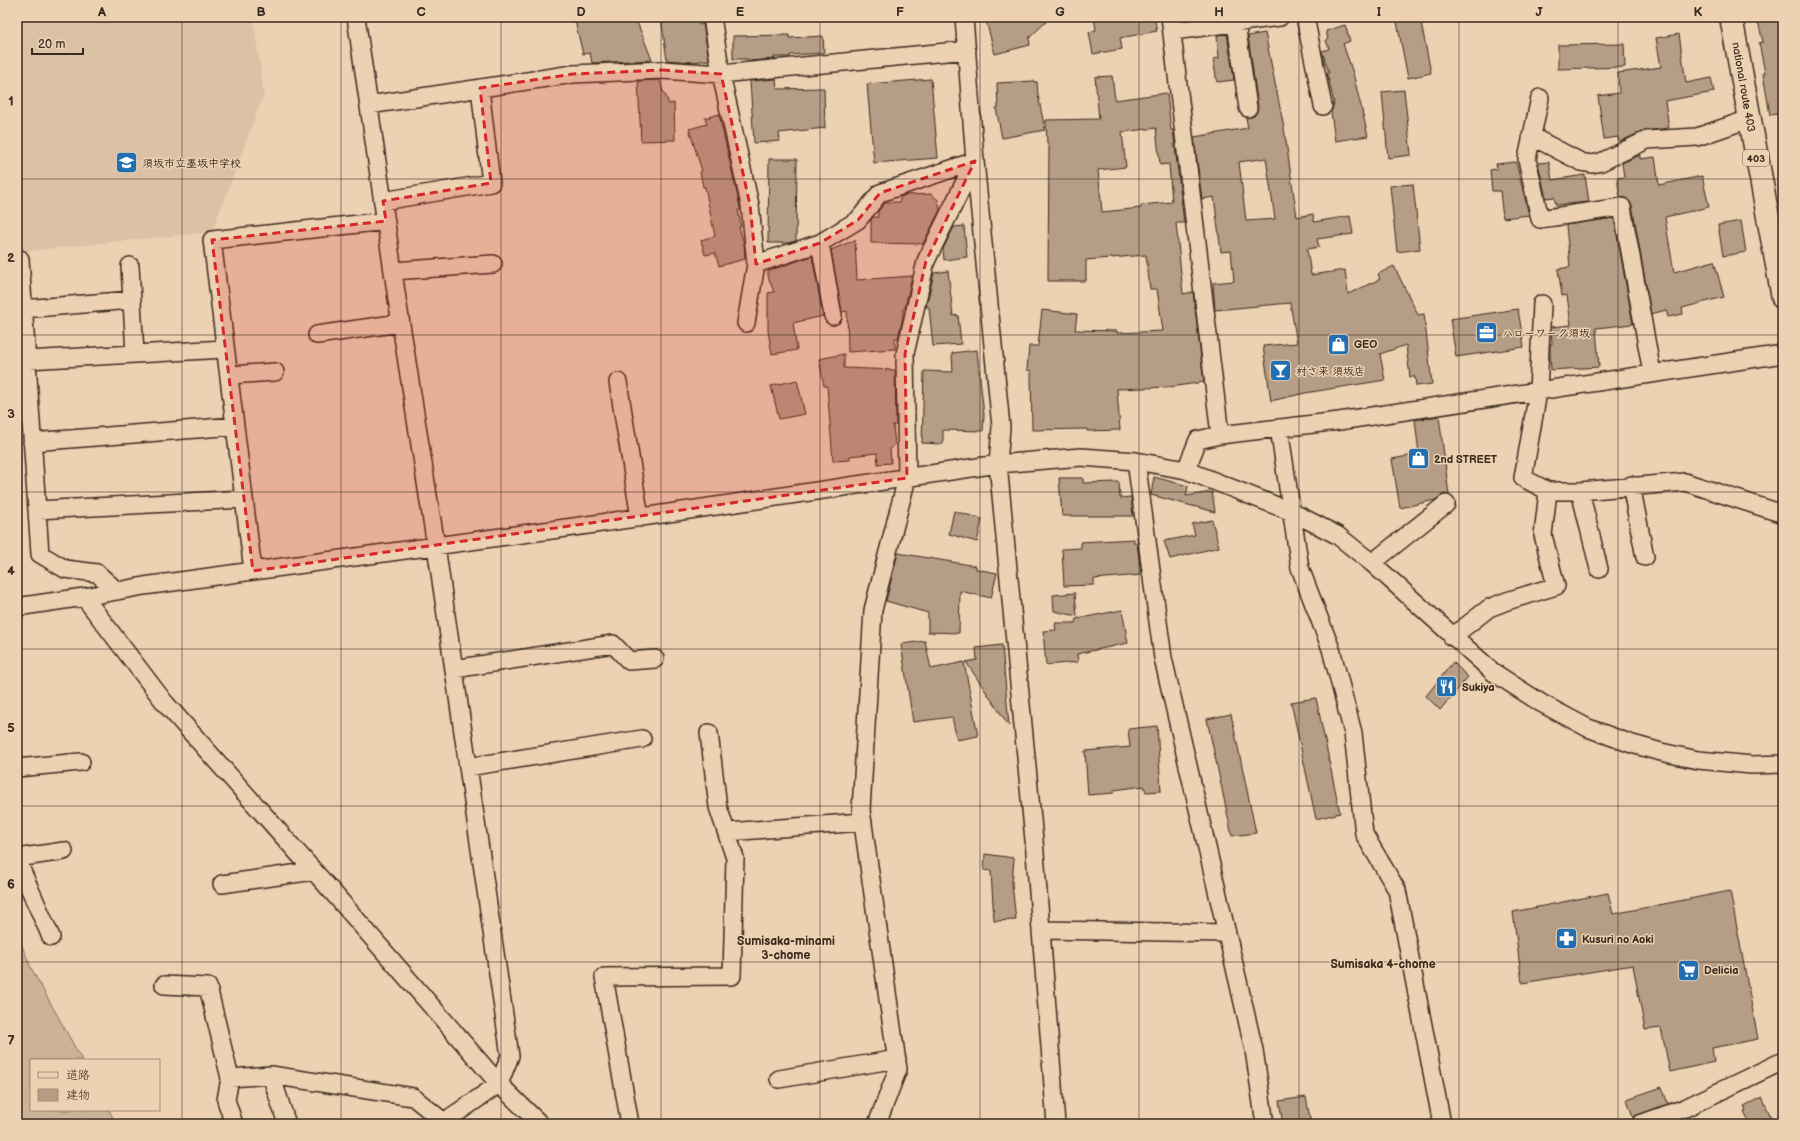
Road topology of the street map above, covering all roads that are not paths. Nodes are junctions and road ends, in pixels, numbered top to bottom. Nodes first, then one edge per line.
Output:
1 (357, 17) edge
2 (712, 17) edge
3 (964, 17) edge
4 (1280, 17) edge
5 (1305, 17) edge
6 (1731, 17) edge
7 (1236, 23) junction
8 (1171, 24) edge
9 (967, 50) junction
10 (721, 74) junction
11 (480, 88) junction
12 (1540, 98) dead end
13 (369, 105) junction
14 (1323, 106) dead end
15 (1248, 108) dead end
16 (1749, 119) junction
17 (1531, 136) junction
18 (975, 161) junction
19 (383, 201) junction
20 (386, 221) junction
21 (820, 242) junction
22 (20, 259) dead end
23 (493, 264) dead end
24 (756, 264) junction
25 (130, 266) dead end
26 (393, 271) junction
27 (1783, 298) edge
28 (132, 300) junction
29 (1542, 304) dead end
30 (23, 309) junction
31 (833, 316) dead end
32 (400, 323) junction
33 (746, 323) dead end
34 (318, 335) dead end
35 (225, 348) junction
36 (135, 354) junction
37 (1783, 354) edge
38 (27, 360) junction
39 (274, 372) dead end
40 (1652, 373) junction
41 (229, 375) junction
42 (618, 382) dead end
43 (1538, 392) junction
44 (235, 426) junction
45 (1279, 428) junction
46 (1220, 435) junction
47 (32, 442) junction
48 (1136, 461) junction
49 (998, 464) junction
50 (1186, 470) junction
51 (907, 478) junction
52 (1631, 485) junction
53 (1548, 491) junction
54 (1580, 491) junction
55 (244, 499) junction
56 (1446, 504) dead end
57 (37, 510) junction
58 (1292, 512) junction
59 (1783, 514) edge
60 (640, 518) junction
61 (436, 546) junction
62 (1645, 557) dead end
63 (1372, 563) junction
64 (1599, 569) dead end
65 (253, 571) junction
66 (117, 591) junction
67 (84, 597) junction
68 (17, 607) edge
69 (1452, 637) junction
70 (655, 659) dead end
71 (454, 669) junction
72 (709, 733) dead end
73 (642, 739) dead end
74 (81, 762) dead end
75 (1783, 764) edge
76 (468, 766) junction
77 (17, 768) edge
78 (863, 822) junction
79 (727, 832) junction
80 (64, 851) dead end
81 (17, 859) edge
82 (314, 871) junction
83 (222, 884) dead end
84 (1041, 930) junction
85 (1227, 933) junction
86 (52, 937) dead end
87 (164, 985) dead end
88 (896, 1059) junction
89 (1783, 1061) edge
90 (271, 1076) junction
91 (230, 1078) junction
92 (778, 1079) dead end
93 (499, 1084) junction
94 (442, 1123) edge
95 (234, 1124) edge
96 (287, 1124) edge
97 (540, 1124) edge
98 (630, 1124) edge
99 (877, 1124) edge
100 (1056, 1124) edge
101 (1265, 1124) edge
102 (1442, 1124) edge
103 (1640, 1124) edge

1 - 13 street
2 - 10 street
3 - 9 street
4 - 7 street
5 - 14 street
6 - 16 highway, national route 403 / 403
7 - 8 street
7 - 15 street
8 - 46 street
9 - 10 street
9 - 18 street
10 - 11 street
10 - 24 street
11 - 13 street
11 - 19 street
12 - 17 street
13 - 19 street
16 - 17 street
16 - 27 highway, national route 403 / 403
17 - 40 street
18 - 21 street
18 - 49 street
18 - 51 street
19 - 20 street
20 - 26 street
20 - 35 street
21 - 24 street
21 - 31 street
22 - 30 street
23 - 26 street
24 - 33 street
25 - 28 street
26 - 32 street
28 - 30 street
28 - 36 street
29 - 43 street
30 - 38 street
32 - 34 street
32 - 61 street
35 - 36 street
35 - 41 street
36 - 38 street
37 - 40 street
38 - 47 street
39 - 41 street
40 - 43 street
41 - 44 street
42 - 60 street
43 - 45 street
43 - 53 street
44 - 47 street
44 - 55 street
45 - 46 street
45 - 58 street
46 - 50 street
47 - 57 street
48 - 49 street
48 - 50 street
48 - 85 street
49 - 51 street
49 - 84 street
50 - 58 street
51 - 60 street
51 - 78 street
52 - 54 street
52 - 59 street
52 - 62 street
53 - 54 street
53 - 69 street
54 - 64 street
55 - 57 street
55 - 65 street
56 - 63 street
57 - 66 street
58 - 63 street
58 - 102 street
60 - 61 street
61 - 65 street
61 - 71 street
63 - 69 street
65 - 66 street
66 - 67 street
67 - 68 street
67 - 82 street
69 - 75 street
70 - 71 street
71 - 76 street
72 - 79 street
73 - 76 street
74 - 77 street
76 - 93 street
78 - 79 street
78 - 88 street
79 - 98 street
80 - 81 street
81 - 86 street
82 - 83 street
82 - 93 street
84 - 85 street
84 - 100 street
85 - 101 street
87 - 91 street
88 - 92 street
88 - 99 street
89 - 103 street
90 - 91 street
90 - 94 street
90 - 96 street
91 - 95 street
93 - 94 street
93 - 97 street

